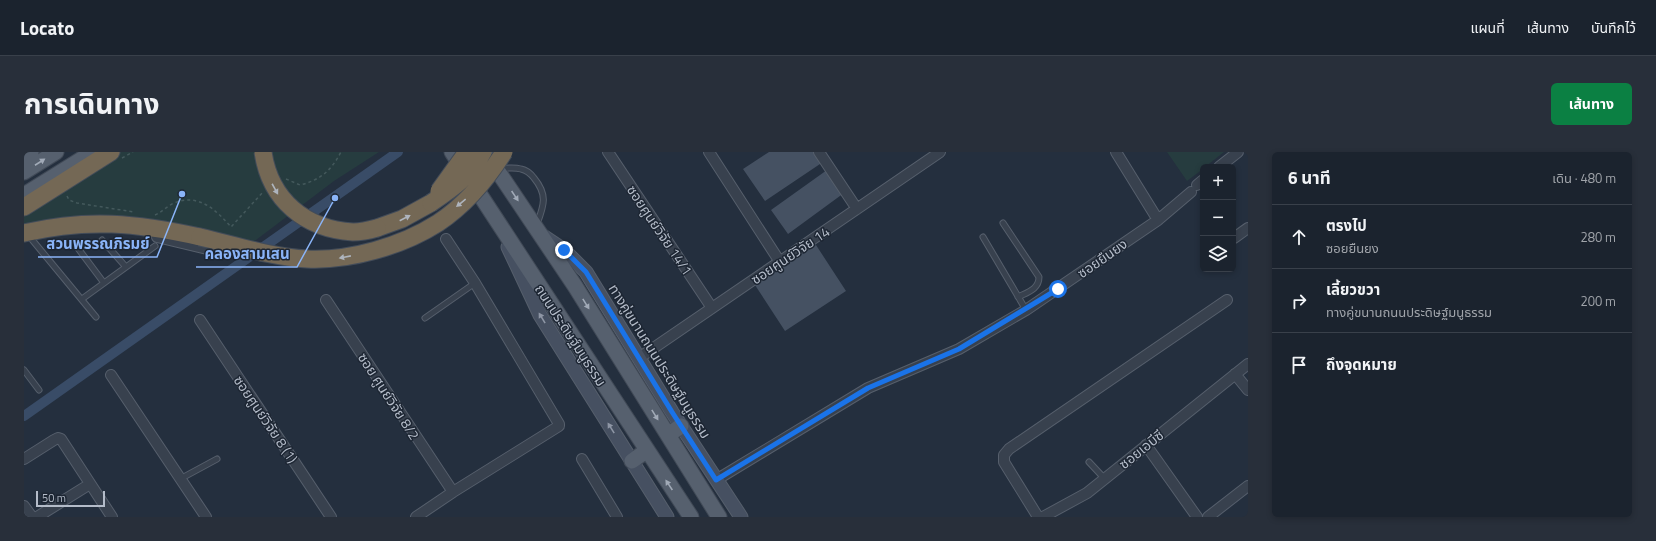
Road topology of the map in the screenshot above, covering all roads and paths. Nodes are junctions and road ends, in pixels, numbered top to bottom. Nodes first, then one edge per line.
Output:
1 (31, 152) edge
2 (56, 152) edge
3 (76, 152) edge
4 (93, 152) edge
5 (133, 152) edge
6 (263, 152) edge
7 (341, 152) edge
8 (452, 152) edge
9 (466, 152) edge
10 (484, 152) edge
11 (504, 152) edge
12 (608, 152) edge
13 (709, 152) edge
14 (819, 152) edge
15 (940, 152) edge
16 (1116, 152) edge
17 (1238, 152) edge
18 (24, 156) edge
19 (116, 156) edge
20 (927, 156) edge
21 (1224, 164) edge
22 (496, 169) junction
23 (24, 172) edge
24 (285, 179) dead end
25 (24, 185) edge
26 (1197, 186) edge
27 (263, 192) dead end
28 (24, 194) edge
29 (67, 195) dead end
30 (430, 203) junction
31 (24, 207) edge
32 (857, 209) junction
33 (134, 212) dead end
34 (149, 214) dead end
35 (492, 214) junction
36 (1158, 220) junction
37 (1003, 223) dead end
38 (1248, 228) edge
39 (538, 231) junction
40 (210, 232) dead end
41 (25, 234) edge
42 (983, 237) dead end
43 (1236, 237) edge
44 (446, 239) dead end
45 (102, 240) dead end
46 (74, 243) dead end
47 (155, 246) dead end
48 (204, 247) junction
49 (220, 252) dead end
50 (780, 262) junction
51 (126, 267) junction
52 (104, 283) junction
53 (475, 283) junction
54 (1018, 297) junction
55 (82, 299) junction
56 (326, 300) dead end
57 (1227, 300) dead end
58 (712, 308) junction
59 (1026, 310) junction
60 (96, 317) dead end
61 (425, 318) dead end
62 (200, 320) dead end
63 (639, 358) junction
64 (1248, 364) edge
65 (24, 370) edge
66 (1235, 374) junction
67 (111, 376) dead end
68 (39, 390) dead end
69 (1248, 390) edge
70 (682, 426) junction
71 (668, 435) junction
72 (1146, 445) junction
73 (646, 451) junction
74 (24, 459) edge
75 (582, 459) dead end
76 (216, 460) dead end
77 (632, 461) junction
78 (1089, 462) dead end
79 (1104, 478) junction
80 (180, 479) junction
81 (716, 480) junction
82 (90, 484) junction
83 (1248, 486) edge
84 (453, 492) junction
85 (24, 506) edge
86 (32, 517) edge
87 (37, 517) edge
88 (112, 517) edge
89 (206, 517) edge
90 (331, 517) edge
91 (416, 517) edge
92 (617, 517) edge
93 (667, 517) edge
94 (690, 517) edge
95 (719, 517) edge
96 (740, 517) edge
97 (1038, 517) edge
98 (1043, 517) edge
99 (1197, 517) edge
100 (1208, 517) edge

1 - 18 main road
23 -> 2 main road
3 - 25 main road
4 - 28 main road
5 - 19 path
6 -> 30 highway, bridge
7 - 24 path
8 - 35 main road, ถนนประดิษฐ์มนูธรรม
9 - 30 highway, bridge
10 - 22 main road, ถนนประดิษฐ์มนูธรรม
10 - 30 highway, bridge
11 -> 41 highway, bridge
12 - 58 street, ซอยศูนย์วิจัย 14/1
13 - 50 street
14 - 32 street
15 - 20 street, ซอยศูนย์วิจัย 14
16 - 36 street
17 - 21 street
19 - 31 highway
20 - 32 street, ซอยศูนย์วิจัย 14
22 -> 39 main road, ถนนประดิษฐ์มนูธรรม
22 - 39 lane
26 - 36 street, ซอยยืนยง
27 - 34 path
29 - 33 path
32 - 50 street, ซอยศูนย์วิจัย 14
35 - 73 main road, ถนนประดิษฐ์มนูธรรม
77 -> 35 street
36 - 59 street, ซอยยืนยง
37 - 54 lane
38 - 43 street
39 - 63 street, ทางคู่ขนานถนนประดิษฐ์มนูธรรม
39 -> 71 main road, ถนนประดิษฐ์มนูธรรม
40 - 48 street
41 - 48 street
41 - 55 lane
42 - 54 lane
44 - 53 street
45 - 51 lane
46 - 52 lane
47 - 51 lane
48 - 49 street
50 - 58 street, ซอยศูนย์วิจัย 14
51 - 52 lane
52 - 55 lane
53 - 61 lane
53 - 84 street
54 - 59 lane
55 - 60 lane
56 - 84 street, ซอย ศูนย์วิจัย 8/2
57 - 97 street
58 - 63 street, ซอยศูนย์วิจัย 14
59 - 81 street, ซอยยืนยง
62 - 90 street, ซอยศูนย์วิจัย 8 (1)
63 - 70 street, ทางคู่ขนานถนนประดิษฐ์มนูธรรม
64 - 66 street, ซอยเอบีซี
65 - 68 lane
66 - 69 street
66 - 72 street, ซอยเอบีซี
67 - 80 street
70 - 71 main road
70 - 81 street, ทางคู่ขนานถนนประดิษฐ์มนูธรรม
71 - 95 main road, ถนนประดิษฐ์มนูธรรม
72 - 79 street, ซอยเอบีซี
72 - 99 street
73 - 77 main road
94 -> 73 main road, ถนนประดิษฐ์มนูธรรม
74 - 82 street
75 - 92 street
76 - 80 lane
77 - 93 street
78 - 79 lane
79 - 98 street, ซอยเอบีซี
80 - 89 street
81 - 96 street, ทางคู่ขนานถนนประดิษฐ์มนูธรรม
82 - 87 street
82 - 88 street
83 - 100 street
84 - 91 street
85 - 86 street

